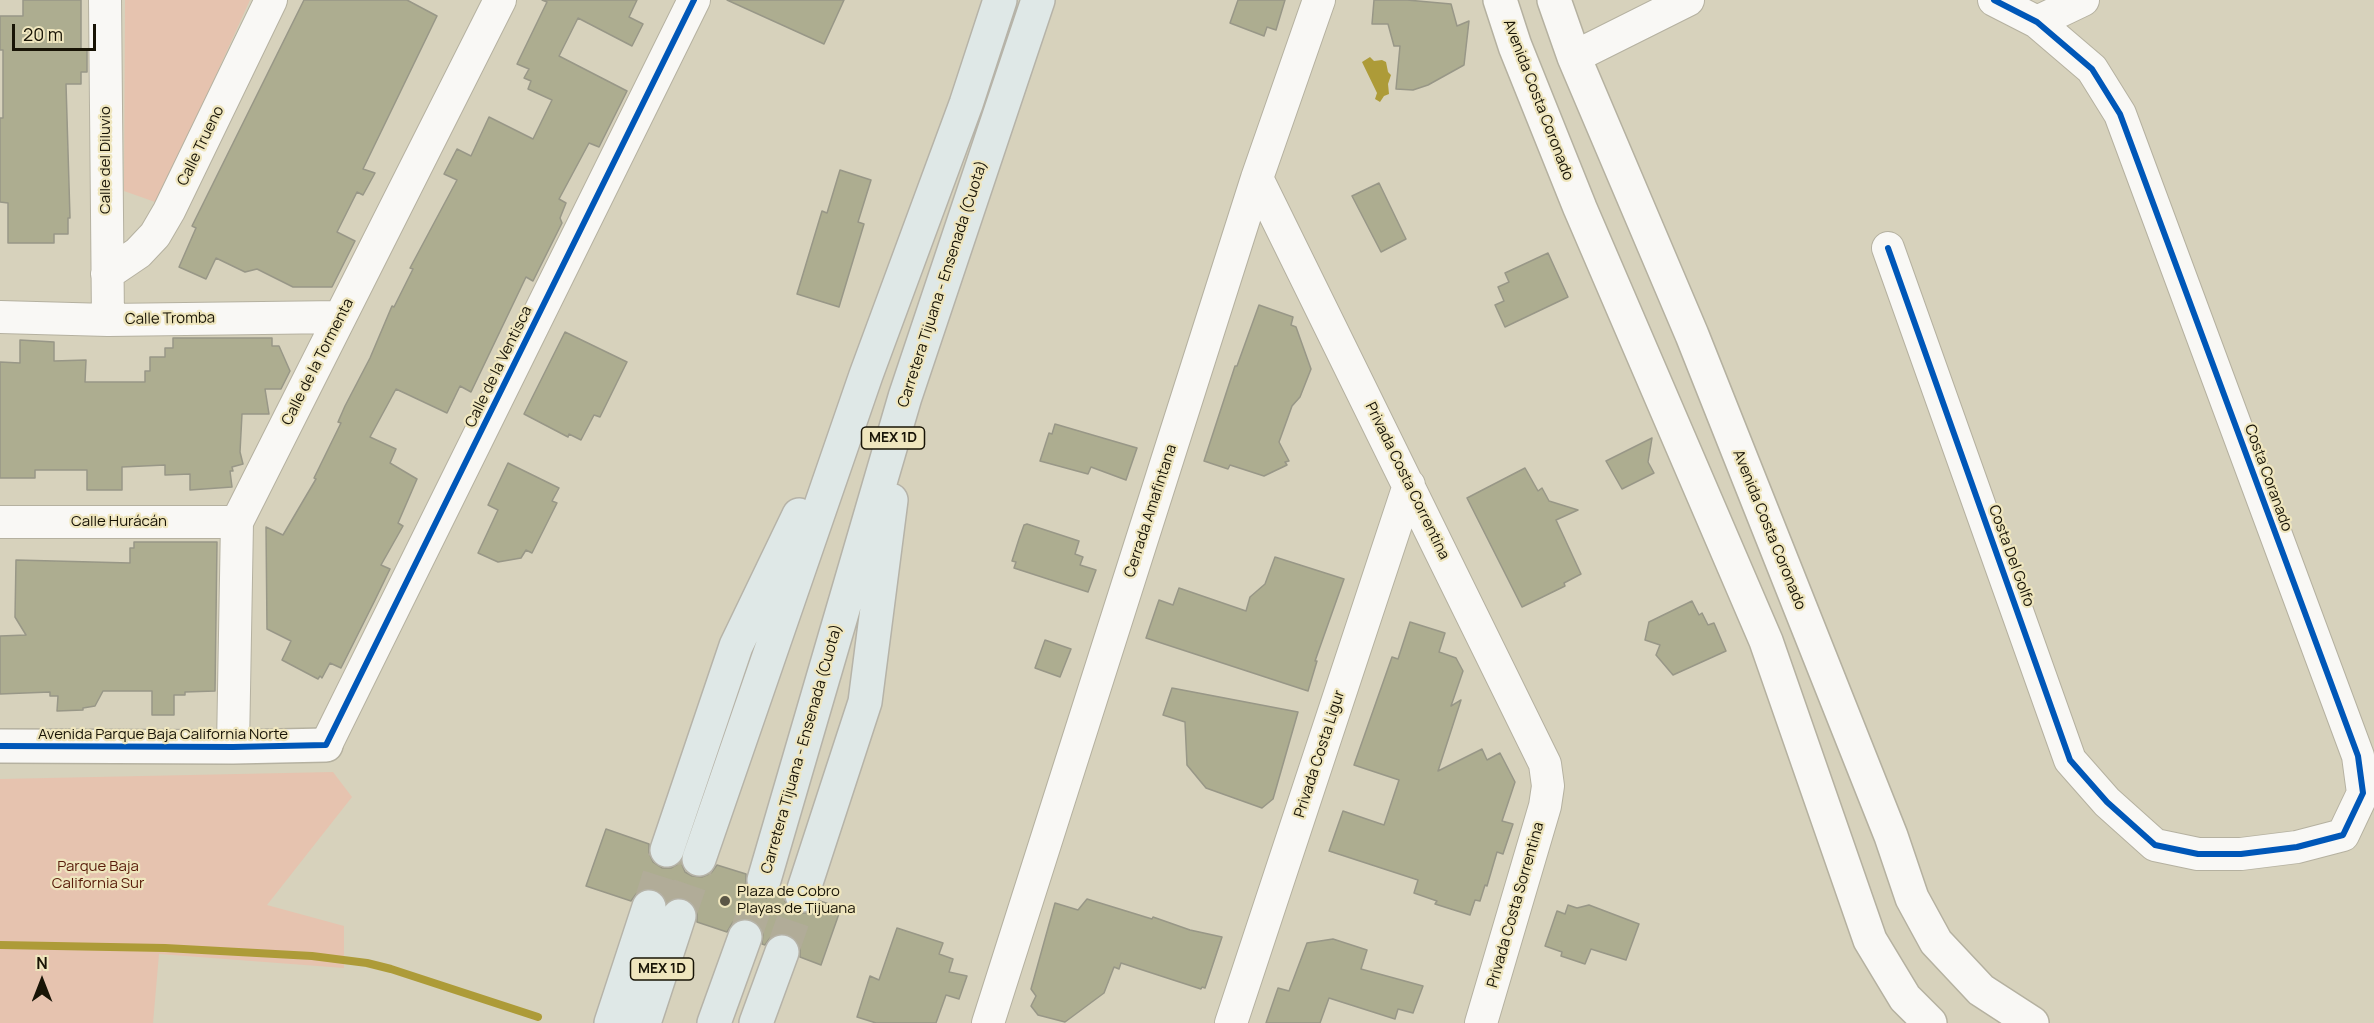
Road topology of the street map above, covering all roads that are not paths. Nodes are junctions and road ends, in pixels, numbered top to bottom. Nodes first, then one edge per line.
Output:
1 (105, 0) edge
2 (270, 0) edge
3 (500, 0) edge
4 (694, 0) edge
5 (1000, 0) edge
6 (1038, 0) edge
7 (1319, 0) edge
8 (1500, 0) edge
9 (1554, 0) edge
10 (1688, 0) edge
11 (1994, 0) edge
12 (2083, 0) edge
13 (2037, 22) junction
14 (1574, 57) junction
15 (1257, 178) junction
16 (1887, 248) dead end
17 (107, 274) junction
18 (340, 316) junction
19 (0, 317) edge
20 (108, 320) junction
21 (1692, 335) junction
22 (1645, 356) junction
23 (866, 375) junction
24 (904, 397) junction
25 (1409, 485) junction
26 (0, 522) edge
27 (237, 522) junction
28 (326, 745) joint
29 (0, 746) edge
30 (233, 747) junction
31 (1548, 786) joint
32 (2155, 844) joint
33 (667, 850) tunnel mouth
34 (699, 859) tunnel mouth
35 (764, 880) tunnel mouth
36 (802, 895) tunnel mouth
37 (745, 938) tunnel mouth
38 (782, 951) tunnel mouth
39 (610, 1023) edge
40 (644, 1023) edge
41 (714, 1023) edge
42 (756, 1023) edge
43 (988, 1023) edge
44 (1231, 1023) edge
45 (1481, 1023) edge
46 (1930, 1023) edge
47 (2032, 1023) edge

1 - 17 street, Calle del Diluvio
2 - 17 street, Calle Trueno
3 - 18 street, Calle de la Tormenta
4 - 28 street, Calle de la Ventisca
5 - 23 highway, MEX 1D
6 - 24 highway, Carretera Tijuana - Ensenada (Cuota) / MEX 1D
7 - 15 street, Cerrada Amafintana
8 - 22 street, Avenida Costa Coronado
9 - 14 street, Avenida Costa Coronado
10 - 14 street
11 - 13 street, Costa Coranado
12 - 13 street
13 - 32 street, Costa Coranado
14 - 21 street, Avenida Costa Coronado
15 - 25 street, Privada Costa Correntina
15 - 43 street, Cerrada Amafintana
16 - 32 street, Costa Del Golfo
17 - 20 street, Calle del Diluvio
18 - 20 street, Calle Tromba
18 - 27 street, Calle de la Tormenta
19 - 20 street, Calle Tromba
21 - 22 street
21 - 47 street, Avenida Costa Coronado
22 - 46 street, Avenida Costa Coronado
23 - 33 highway
23 - 34 highway, MEX 1D
24 - 35 highway, Carretera Tijuana - Ensenada (Cuota) / MEX 1D
24 - 36 highway
25 - 31 street, Privada Costa Correntina
25 - 44 street, Privada Costa Ligur
26 - 27 street, Calle Hurácán
27 - 30 street, Calle de la Tormenta
28 - 30 street, Avenida Parque Baja California Norte
29 - 30 street, Avenida Parque Baja California Norte
31 - 45 street, Privada Costa Sorrentina
37 - 41 highway
38 - 42 highway
39 - 40 highway, MEX 1D

